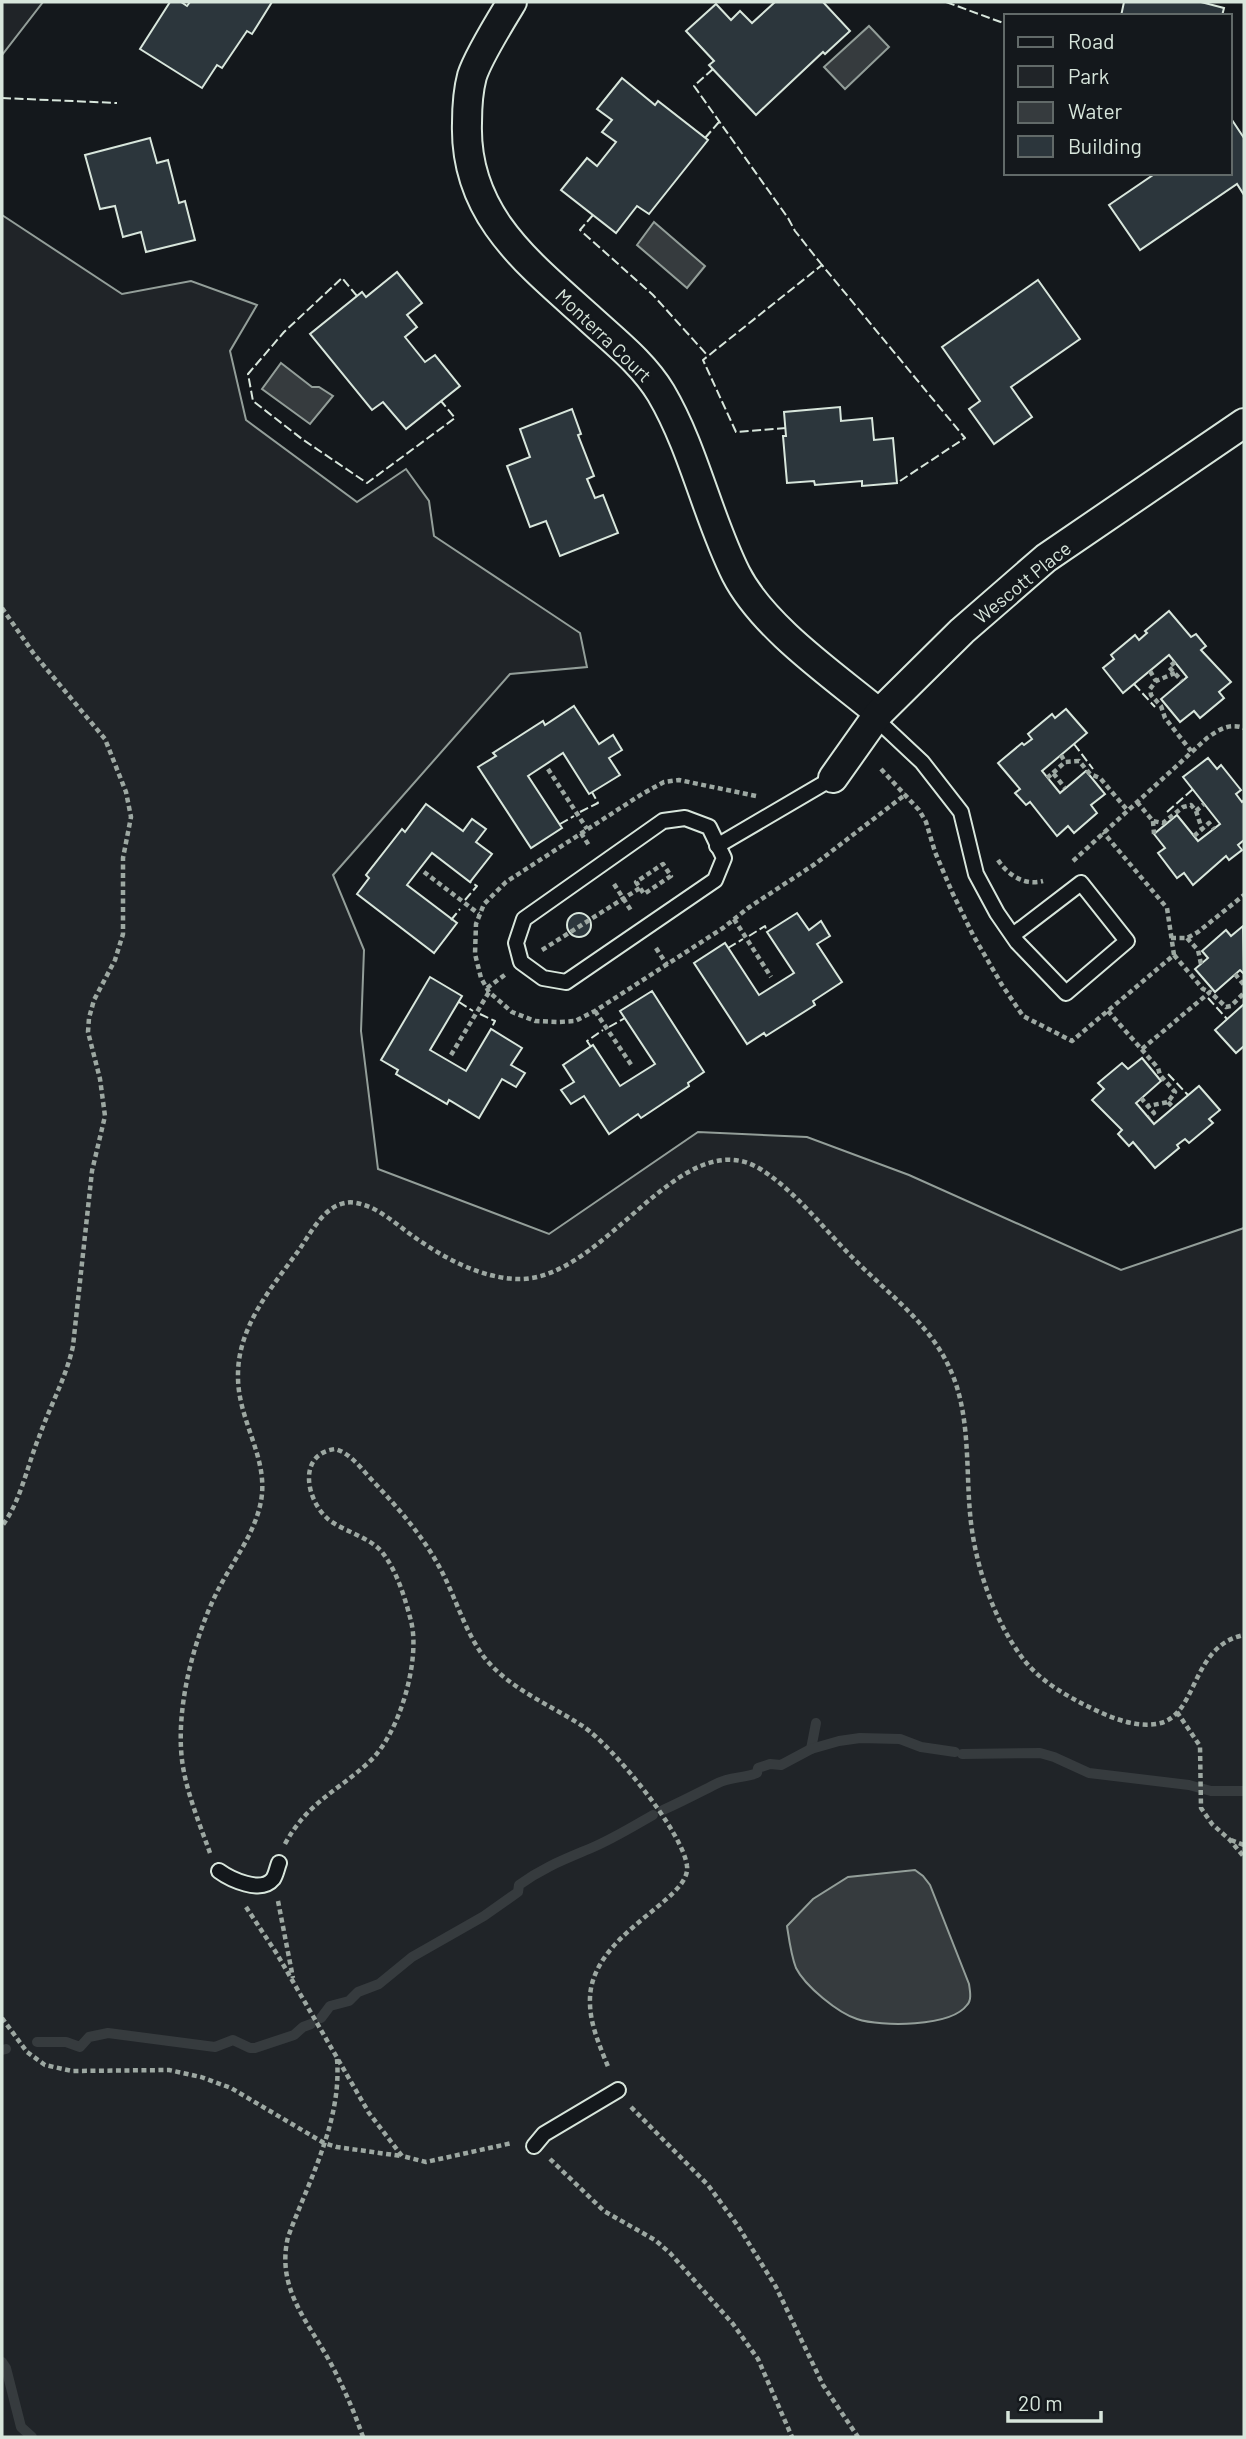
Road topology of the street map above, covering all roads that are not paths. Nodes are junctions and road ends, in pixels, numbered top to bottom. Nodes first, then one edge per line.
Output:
1 (512, 2) edge
2 (1244, 423) edge
3 (877, 716) junction
4 (832, 778) joint
5 (717, 846) junction
6 (1013, 935) junction
7 (279, 1863) road end
8 (219, 1871) road end
9 (618, 2090) road end
10 (534, 2146) road end

1 - 3 street, Monterra Court
2 - 3 street, Wescott Place
3 - 4 street, Wescott Place
3 - 6 lane
4 - 5 lane
5 - 5 lane
6 - 6 lane
7 - 8 lane
9 - 10 lane

